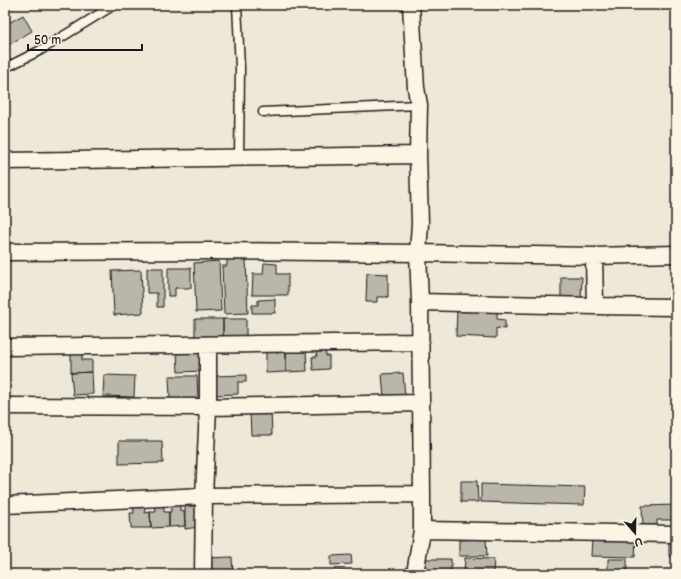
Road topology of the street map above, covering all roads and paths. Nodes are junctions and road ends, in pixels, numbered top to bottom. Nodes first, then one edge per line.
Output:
1 (114, 5) edge
2 (237, 5) edge
3 (411, 5) edge
4 (5, 68) edge
5 (419, 105) junction
6 (263, 112) dead end
7 (418, 155) junction
8 (239, 158) junction
9 (5, 161) edge
10 (5, 252) edge
11 (418, 252) junction
12 (676, 254) edge
13 (594, 256) junction
14 (420, 302) junction
15 (595, 306) junction
16 (676, 307) edge
17 (420, 342) junction
18 (208, 346) junction
19 (5, 347) edge
20 (421, 403) junction
21 (5, 406) edge
22 (208, 407) junction
23 (422, 494) junction
24 (204, 496) junction
25 (5, 505) edge
26 (422, 530) junction
27 (676, 534) edge
28 (203, 574) edge
29 (415, 574) edge

1 - 4 lane
2 - 8 lane
3 - 5 street
5 - 6 lane
5 - 7 street
7 - 8 street
7 - 11 street
8 - 9 street
10 - 11 street
11 - 13 street
11 - 14 street
12 - 13 street
13 - 15 street
14 - 15 street
14 - 17 street
15 - 16 street
17 - 18 street
17 - 20 street
18 - 19 street
18 - 22 street
20 - 22 street
20 - 23 street
21 - 22 street
22 - 24 street
23 - 24 street
23 - 26 street
24 - 25 street
24 - 28 street
26 - 27 street
26 - 29 street

